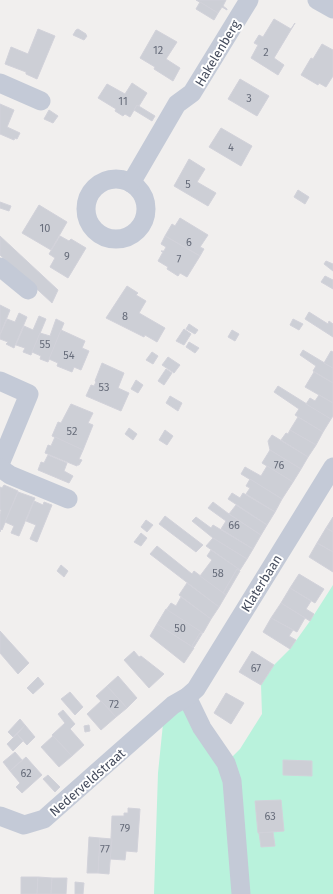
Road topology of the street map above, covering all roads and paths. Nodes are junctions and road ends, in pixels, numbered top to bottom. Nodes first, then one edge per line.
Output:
1 (249, 0) edge
2 (317, 0) edge
3 (333, 10) edge
4 (0, 83) edge
5 (41, 100) dead end
6 (131, 183) dead end
7 (0, 267) edge
8 (28, 290) dead end
9 (0, 381) edge
10 (0, 464) edge
11 (333, 467) edge
12 (0, 468) edge
13 (68, 499) dead end
14 (187, 697) junction
15 (164, 714) joint
16 (0, 816) edge
17 (241, 894) edge

1 - 6 street, Hakelenberg
2 - 3 street
4 - 5 street
7 - 8 street
9 - 10 street
11 - 14 street, Klaterbaan
12 - 13 street
14 - 15 street, Klaterbaan
14 - 17 street
15 - 16 street, Nederveldstraat

